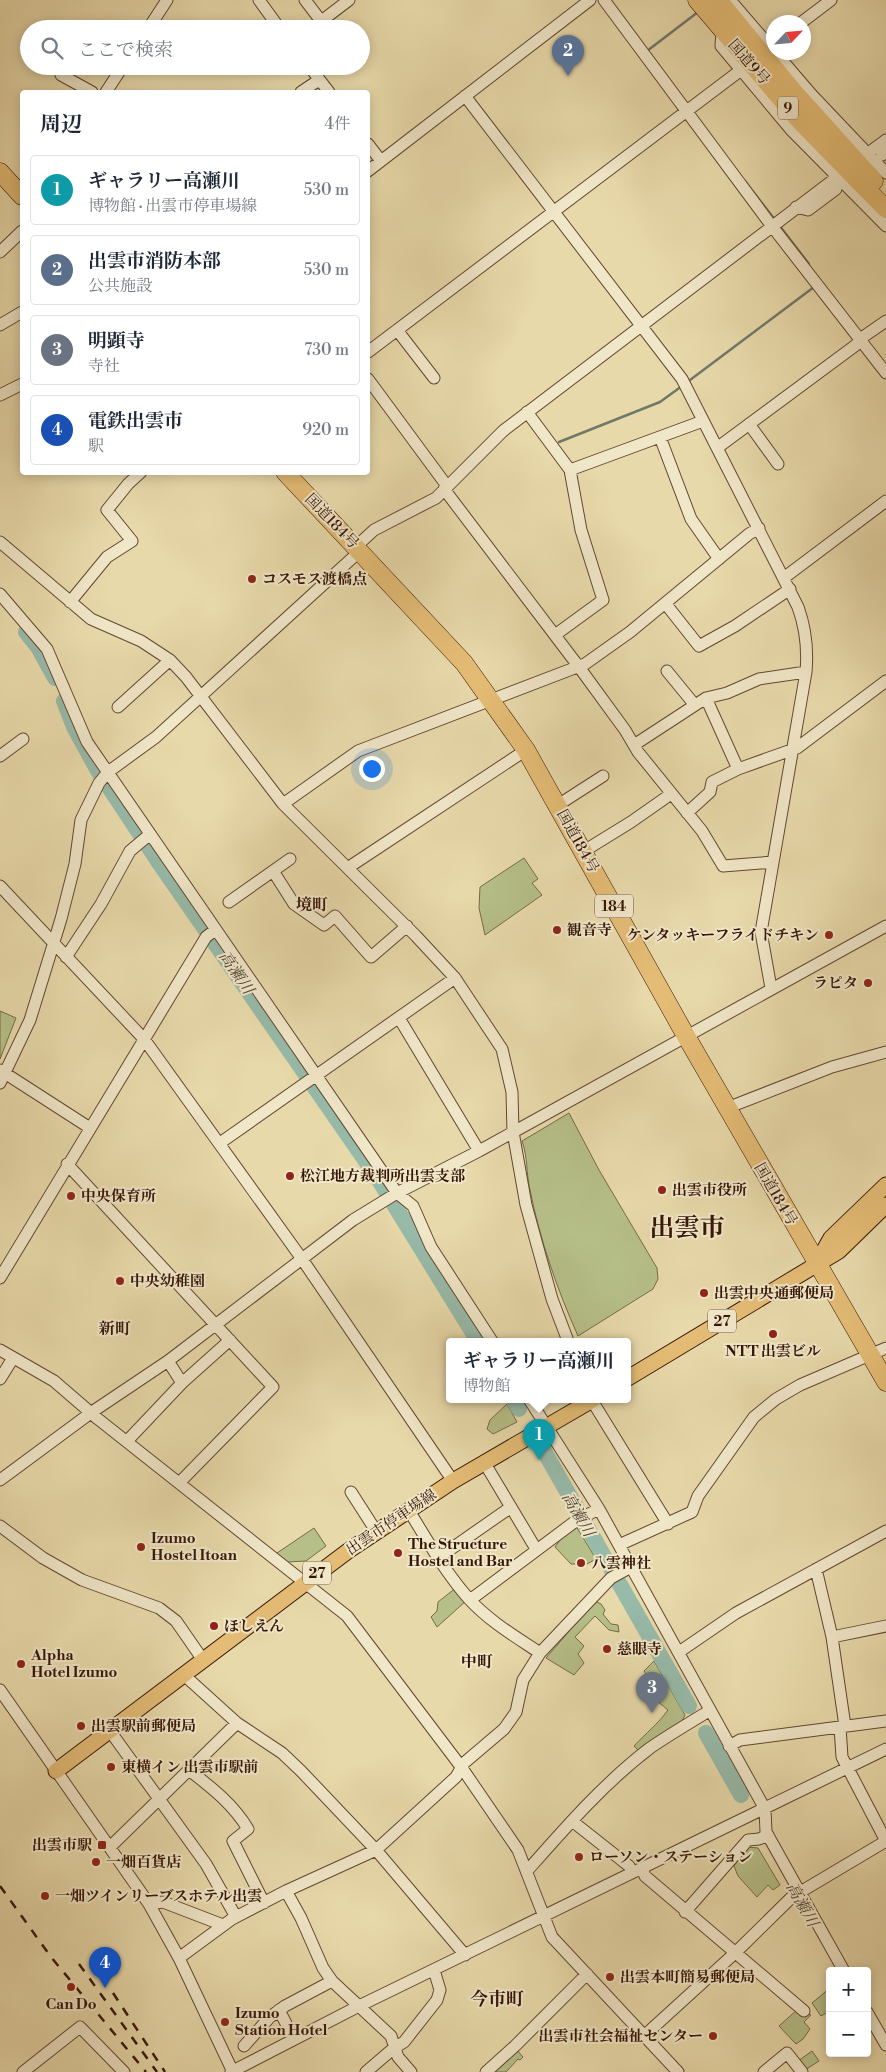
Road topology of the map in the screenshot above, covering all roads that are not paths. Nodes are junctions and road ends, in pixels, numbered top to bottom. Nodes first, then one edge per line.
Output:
1 (167, 0) edge
2 (258, 0) edge
3 (305, 0) edge
4 (349, 0) edge
5 (590, 0) edge
6 (604, 0) edge
7 (697, 0) edge
8 (718, 0) edge
9 (730, 0) edge
10 (832, 0) edge
11 (811, 15) edge
12 (154, 20) edge
13 (273, 20) edge
14 (320, 20) edge
15 (324, 20) edge
16 (722, 32) junction
17 (766, 41) edge
18 (782, 60) edge
19 (741, 70) junction
20 (61, 75) dead end
21 (117, 75) edge
22 (315, 75) edge
23 (319, 80) junction
24 (88, 90) edge
25 (107, 90) edge
26 (304, 90) edge
27 (326, 90) edge
28 (793, 92) junction
29 (812, 95) junction
30 (465, 96) junction
31 (686, 112) junction
32 (780, 116) junction
33 (800, 121) junction
34 (886, 140) edge
35 (370, 147) edge
36 (846, 150) junction
37 (867, 154) junction
38 (381, 161) junction
39 (370, 169) edge
40 (0, 172) edge
41 (886, 173) edge
42 (836, 184) junction
43 (886, 187) edge
44 (20, 194) edge
45 (886, 195) edge
46 (832, 201) dead end
47 (796, 207) junction
48 (808, 210) junction
49 (555, 212) junction
50 (884, 218) edge
51 (771, 225) junction
52 (20, 233) edge
53 (0, 252) edge
54 (20, 313) edge
55 (886, 320) edge
56 (0, 325) edge
57 (641, 326) junction
58 (397, 330) junction
59 (860, 339) junction
60 (370, 350) edge
61 (886, 373) edge
62 (434, 378) dead end
63 (370, 383) edge
64 (20, 385) edge
65 (0, 395) edge
66 (527, 412) junction
67 (703, 421) junction
68 (749, 424) junction
69 (660, 437) junction
70 (717, 448) junction
71 (778, 464) dead end
72 (570, 470) junction
73 (137, 475) edge
74 (288, 475) edge
75 (445, 488) junction
76 (886, 501) edge
77 (759, 528) junction
78 (0, 542) edge
79 (360, 551) junction
80 (719, 559) junction
81 (785, 577) junction
82 (790, 589) junction
83 (0, 594) edge
84 (70, 602) junction
85 (665, 603) junction
86 (555, 635) junction
87 (170, 660) junction
88 (579, 667) junction
89 (667, 671) dead end
90 (806, 672) junction
91 (885, 684) edge
92 (199, 695) junction
93 (706, 698) junction
94 (492, 700) junction
95 (694, 704) junction
96 (118, 707) dead end
97 (23, 739) dead end
98 (634, 745) junction
99 (526, 750) junction
100 (794, 750) junction
101 (0, 756) edge
102 (738, 769) junction
103 (108, 772) junction
104 (603, 776) dead end
105 (671, 794) junction
106 (284, 804) junction
107 (558, 805) junction
108 (687, 813) junction
109 (149, 835) junction
110 (584, 851) junction
111 (290, 859) dead end
112 (773, 862) junction
113 (348, 867) junction
114 (273, 871) junction
115 (0, 886) edge
116 (229, 902) dead end
117 (407, 926) junction
118 (886, 926) edge
119 (215, 930) junction
120 (54, 944) junction
121 (66, 957) junction
122 (455, 978) junction
123 (772, 988) junction
124 (399, 1018) junction
125 (686, 1036) junction
126 (144, 1039) junction
127 (886, 1052) edge
128 (317, 1073) junction
129 (2, 1075) edge
130 (727, 1108) junction
131 (90, 1128) junction
132 (513, 1132) junction
133 (220, 1143) junction
134 (479, 1151) junction
135 (68, 1164) junction
136 (886, 1185) edge
137 (397, 1193) junction
138 (886, 1205) edge
139 (302, 1258) junction
140 (816, 1264) junction
141 (0, 1278) edge
142 (216, 1324) junction
143 (490, 1338) edge
144 (567, 1338) edge
145 (230, 1340) junction
146 (0, 1350) edge
147 (878, 1351) edge
148 (13, 1358) junction
149 (168, 1361) junction
150 (631, 1376) edge
151 (0, 1379) edge
152 (886, 1382) edge
153 (182, 1383) junction
154 (532, 1403) edge
155 (585, 1403) edge
156 (594, 1403) edge
157 (92, 1412) junction
158 (546, 1426) junction
159 (128, 1440) junction
160 (484, 1462) junction
161 (0, 1480) edge
162 (453, 1480) junction
163 (180, 1482) junction
164 (351, 1492) dead end
165 (511, 1508) junction
166 (598, 1508) junction
167 (408, 1510) junction
168 (668, 1524) junction
169 (0, 1526) edge
170 (886, 1530) edge
171 (376, 1531) junction
172 (619, 1545) junction
173 (536, 1549) junction
174 (438, 1558) junction
175 (631, 1567) junction
176 (816, 1569) junction
177 (303, 1583) junction
178 (470, 1600) junction
179 (886, 1626) edge
180 (832, 1637) junction
181 (679, 1652) junction
182 (540, 1653) junction
183 (203, 1660) junction
184 (184, 1675) junction
185 (0, 1690) edge
186 (709, 1711) junction
187 (886, 1721) edge
188 (237, 1723) junction
189 (842, 1726) junction
190 (110, 1731) junction
191 (729, 1746) junction
192 (886, 1749) edge
193 (462, 1768) junction
194 (847, 1768) junction
195 (189, 1770) junction
196 (56, 1771) junction
197 (159, 1799) junction
198 (764, 1809) junction
199 (572, 1821) junction
200 (768, 1835) junction
201 (886, 1841) edge
202 (110, 1847) junction
203 (376, 1850) junction
204 (527, 1871) junction
205 (637, 1871) junction
206 (286, 1891) junction
207 (801, 1894) junction
208 (264, 1903) junction
209 (149, 1904) junction
210 (685, 1912) junction
211 (236, 1917) junction
212 (543, 1917) junction
213 (223, 1925) junction
214 (736, 1953) junction
215 (465, 1956) junction
216 (179, 1958) junction
217 (842, 1967) edge
218 (434, 1970) junction
219 (587, 1974) junction
220 (332, 1981) junction
221 (359, 2006) junction
222 (279, 2010) junction
223 (804, 2011) dead end
224 (871, 2019) edge
225 (645, 2035) junction
226 (294, 2039) junction
227 (886, 2045) edge
228 (244, 2046) dead end
229 (394, 2048) junction
230 (23, 2072) edge
231 (124, 2072) edge
232 (233, 2072) edge
233 (366, 2072) edge
234 (411, 2072) edge
235 (486, 2072) edge
236 (678, 2072) edge
237 (764, 2072) edge
238 (802, 2072) edge

1 - 12 street
2 - 13 street
3 - 14 street
4 - 15 street
5 - 30 street
6 - 31 street
7 - 16 highway, 国道9号 / 9
8 - 28 highway, 国道9号 / 9
9 - 17 street
10 - 11 street
16 - 19 street
16 - 33 highway, 国道9号 / 9
18 - 29 street
19 - 31 street
19 - 32 street
20 - 24 street
21 - 25 street
22 - 23 street
23 - 26 street
23 - 27 street
28 - 29 street
28 - 36 highway, 国道9号 / 9
29 - 37 street
30 - 38 street
30 - 49 street
31 - 49 street
31 - 51 street
32 - 33 street
32 - 42 street
33 - 50 highway, 国道9号 / 9
34 - 37 street
35 - 38 street
36 - 43 highway, 9
36 - 45 highway, 国道9号 / 9
37 - 41 street
38 - 39 street
40 - 44 highway
42 - 47 street
42 - 48 street
42 - 50 street
46 - 48 street
47 - 48 street
47 - 51 street
49 - 57 street
49 - 58 street
51 - 57 street
51 - 59 street
52 - 53 street
54 - 56 street
55 - 59 street
57 - 66 street
57 - 67 street
58 - 60 street
58 - 62 street
59 - 61 street
59 - 68 street
63 - 75 street
64 - 65 street
66 - 72 street
66 - 75 street
67 - 69 street
67 - 70 street
68 - 70 street
68 - 71 street
69 - 72 street
69 - 80 street
70 - 77 street
72 - 86 street
73 - 84 street
74 - 79 highway, 国道184号 / 184
75 - 79 street
75 - 86 street
76 - 81 street
77 - 80 street
77 - 81 street
78 - 84 street
79 - 92 street
79 - 94 highway, 国道184号 / 184
80 - 85 street
81 - 82 street
82 - 85 street
82 - 90 street
83 - 103 street
84 - 87 street
85 - 88 street
86 - 88 street
87 - 92 street
87 - 96 street
88 - 94 street
88 - 98 street
89 - 95 street
90 - 93 street
90 - 100 street
91 - 100 street
92 - 103 street
92 - 106 street
93 - 95 street
93 - 102 street
94 - 99 highway, 国道184号 / 184
94 - 106 street
95 - 98 street
97 - 101 street
98 - 105 street
99 - 107 highway, 国道184号 / 184
99 - 113 street
100 - 102 street
100 - 112 street
102 - 108 street
103 - 109 street
103 - 120 street
104 - 107 street
105 - 108 street
105 - 110 street
106 - 113 street
107 - 110 highway, 国道184号 / 184
108 - 112 street
109 - 119 street
109 - 121 street
110 - 125 highway, 国道184号 / 184
111 - 114 street
112 - 123 street
113 - 117 street
114 - 116 street
114 - 117 street
115 - 120 street
117 - 122 street
118 - 123 street
119 - 126 street
119 - 128 street
120 - 121 street
120 - 129 street
121 - 126 street
122 - 124 street
122 - 132 street
123 - 125 street
124 - 128 street
124 - 134 street
125 - 130 highway, 国道184号 / 184
125 - 132 street
126 - 131 street
126 - 133 street
127 - 130 street
128 - 133 street
128 - 137 street
129 - 131 street
130 - 140 highway, 国道184号 / 184
131 - 135 street
132 - 134 street
132 - 144 street
133 - 139 street
134 - 137 street
135 - 141 street
135 - 142 street
136 - 140 main road
137 - 139 street
137 - 143 street
138 - 140 main road
139 - 142 street
139 - 162 street
140 - 147 highway, 国道184号 / 184
140 - 150 main road, 27
142 - 145 street
142 - 149 street
145 - 153 street
145 - 163 street
146 - 148 street
147 - 152 highway, 国道184号 / 184
147 - 168 street
148 - 151 street
148 - 157 street
149 - 153 street
149 - 157 street
153 - 159 street
154 - 158 street
155 - 158 main road, 出雲市停車場線 / 27
156 - 168 street
157 - 159 street
157 - 161 street
158 - 160 main road, 出雲市停車場線 / 27
158 - 166 street
159 - 163 street
160 - 162 main road, 出雲市停車場線 / 27
160 - 165 street
162 - 167 main road, 出雲市停車場線 / 27
163 - 177 street
164 - 171 street
165 - 173 street
165 - 174 street
166 - 172 street
166 - 173 street
167 - 171 main road, 出雲市停車場線 / 27
167 - 174 street
168 - 172 street
169 - 183 street
170 - 176 street
171 - 177 main road, 出雲市停車場線 / 27
172 - 175 street
173 - 178 street
174 - 178 street
175 - 181 street
175 - 182 street
176 - 180 street
176 - 181 street
177 - 183 main road, 出雲市停車場線 / 27
177 - 193 street
178 - 182 street
179 - 180 street
180 - 189 street
181 - 186 street
182 - 193 street
183 - 184 main road, 出雲市停車場線 / 27
184 - 188 street
184 - 190 main road, 出雲市停車場線 / 27
185 - 196 street
186 - 191 street
186 - 199 street
187 - 189 street
188 - 195 street
188 - 203 street
189 - 191 street
189 - 194 street
190 - 196 main road, 出雲市停車場線 / 27
190 - 197 street
191 - 198 street
192 - 194 street
193 - 203 street
193 - 204 street
194 - 198 street
194 - 201 street
195 - 197 street
195 - 208 street
196 - 202 street
197 - 202 street
197 - 211 street
198 - 200 street
198 - 205 street
199 - 204 street
199 - 205 street
200 - 207 street
200 - 210 street
201 - 207 street
202 - 209 street
203 - 206 street
203 - 215 street
204 - 212 street
205 - 210 street
205 - 212 street
206 - 208 street
206 - 220 street
207 - 214 street
207 - 217 street
208 - 211 street
209 - 213 street
209 - 216 street
210 - 214 street
211 - 213 street
212 - 215 street
212 - 219 street
213 - 216 street
214 - 223 street
214 - 225 street
215 - 218 street
216 - 232 street
218 - 221 street
218 - 229 street
219 - 225 street
219 - 235 street
220 - 221 street
220 - 222 street
221 - 226 street
221 - 229 street
222 - 226 street
222 - 228 street
224 - 227 street
225 - 236 street
226 - 232 street
229 - 233 street
229 - 234 street
230 - 231 street
237 - 238 street

